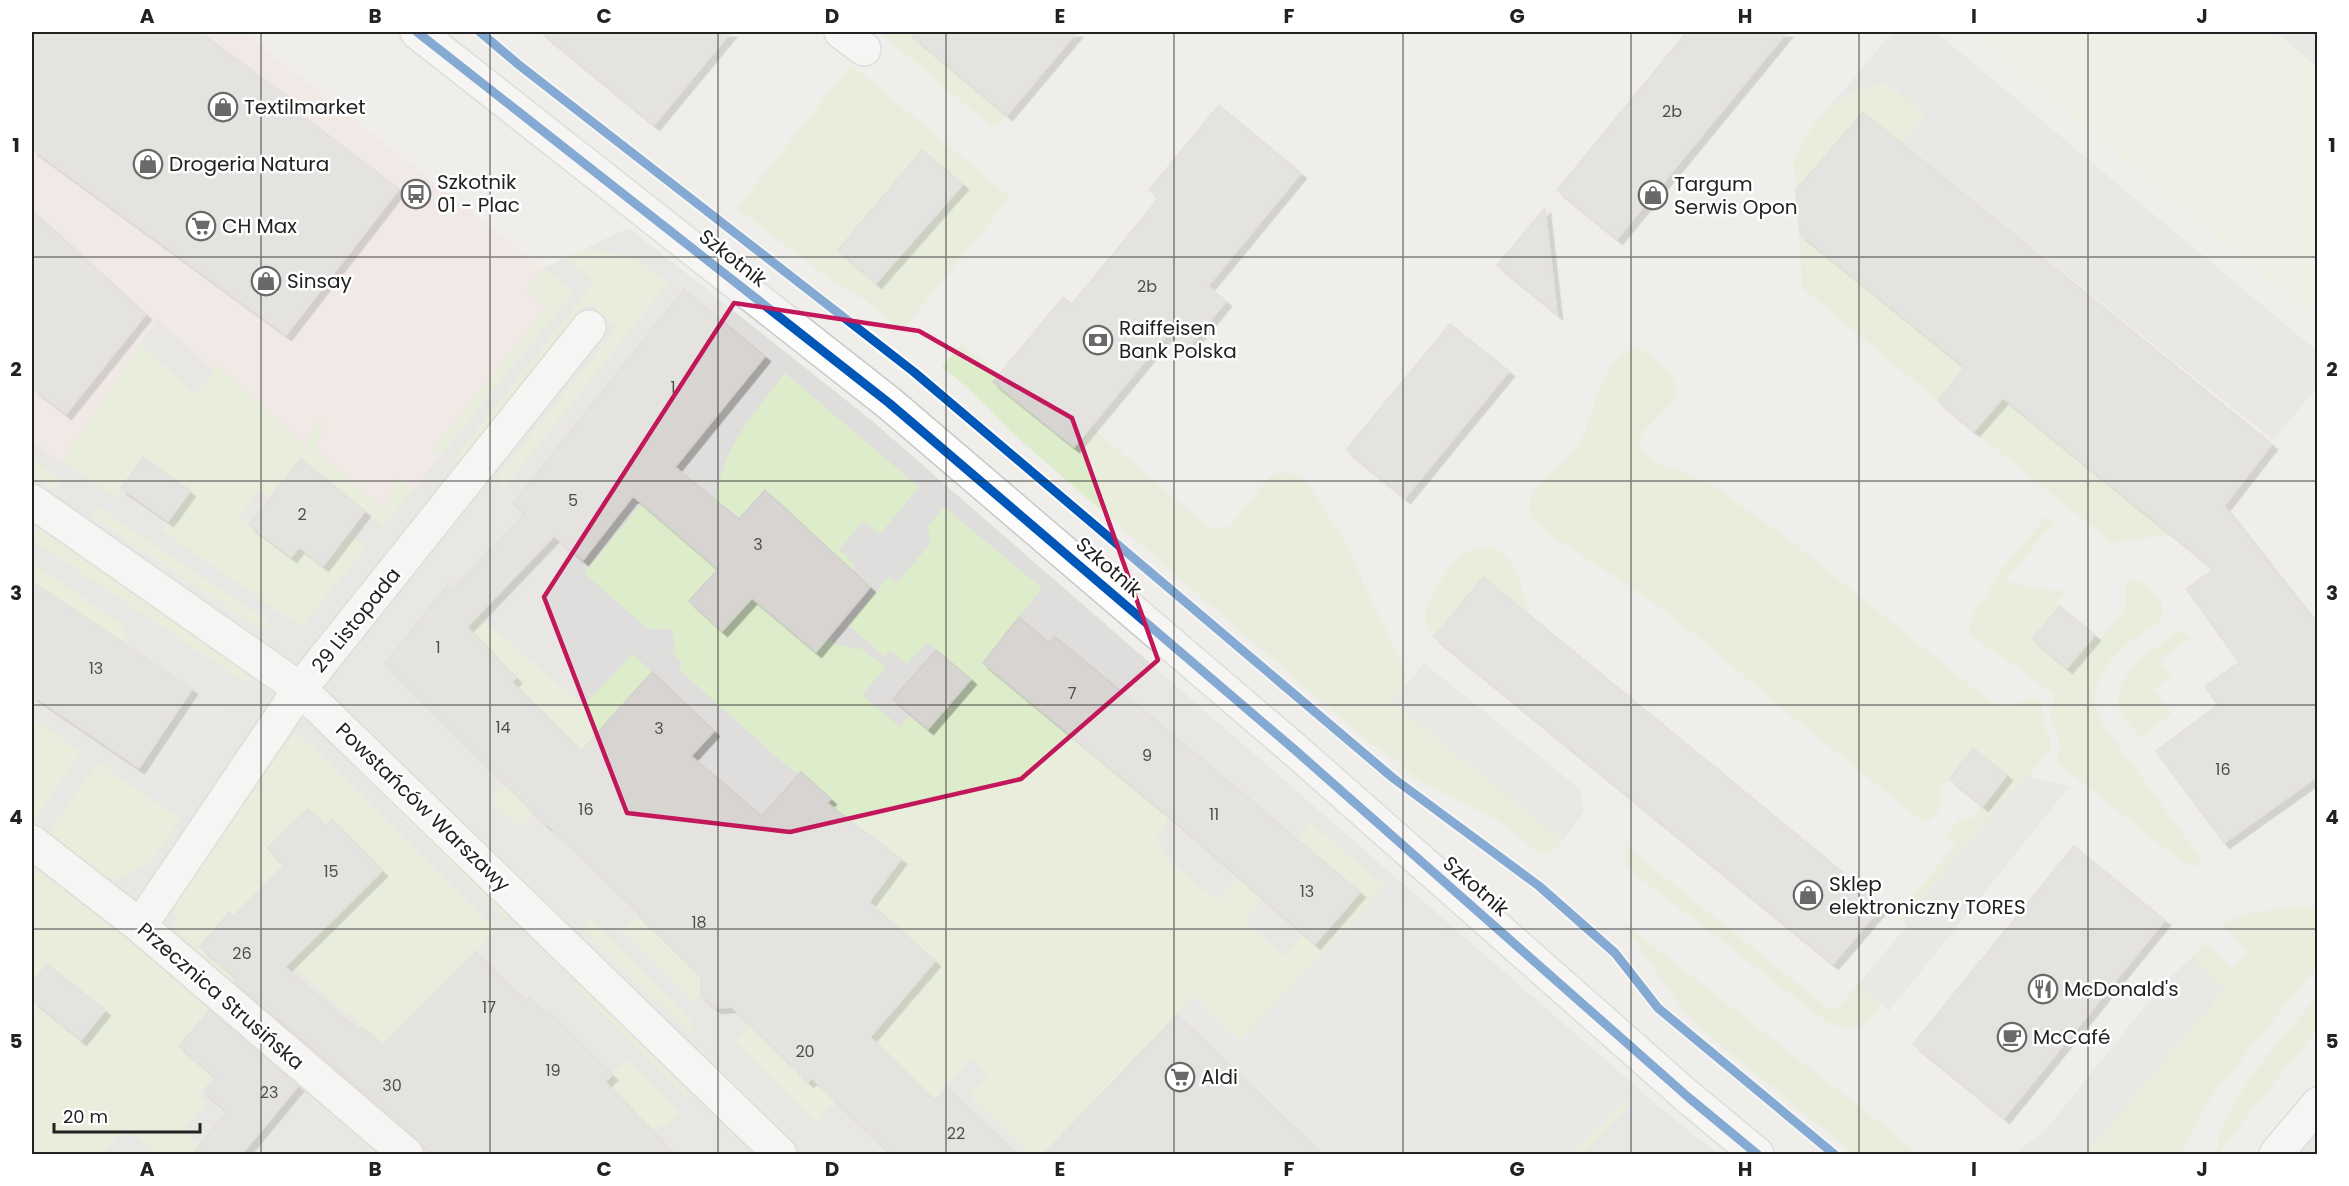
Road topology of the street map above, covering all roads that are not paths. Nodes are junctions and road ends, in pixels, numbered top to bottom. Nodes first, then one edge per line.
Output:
1 (417, 32) edge
2 (589, 327) dead end
3 (32, 501) edge
4 (300, 689) junction
5 (32, 842) edge
6 (140, 926) junction
7 (2318, 1104) edge
8 (406, 1155) edge
9 (780, 1155) edge
10 (1757, 1155) edge
11 (2276, 1155) edge

1 - 10 street, Szkotnik
2 - 4 street, 29 Listopada
3 - 4 street, Powstańców Warszawy
4 - 6 street, 29 Listopada
4 - 9 street, Powstańców Warszawy
5 - 6 street, Przecznica Strusińska
6 - 8 street, Przecznica Strusińska
7 - 11 street

